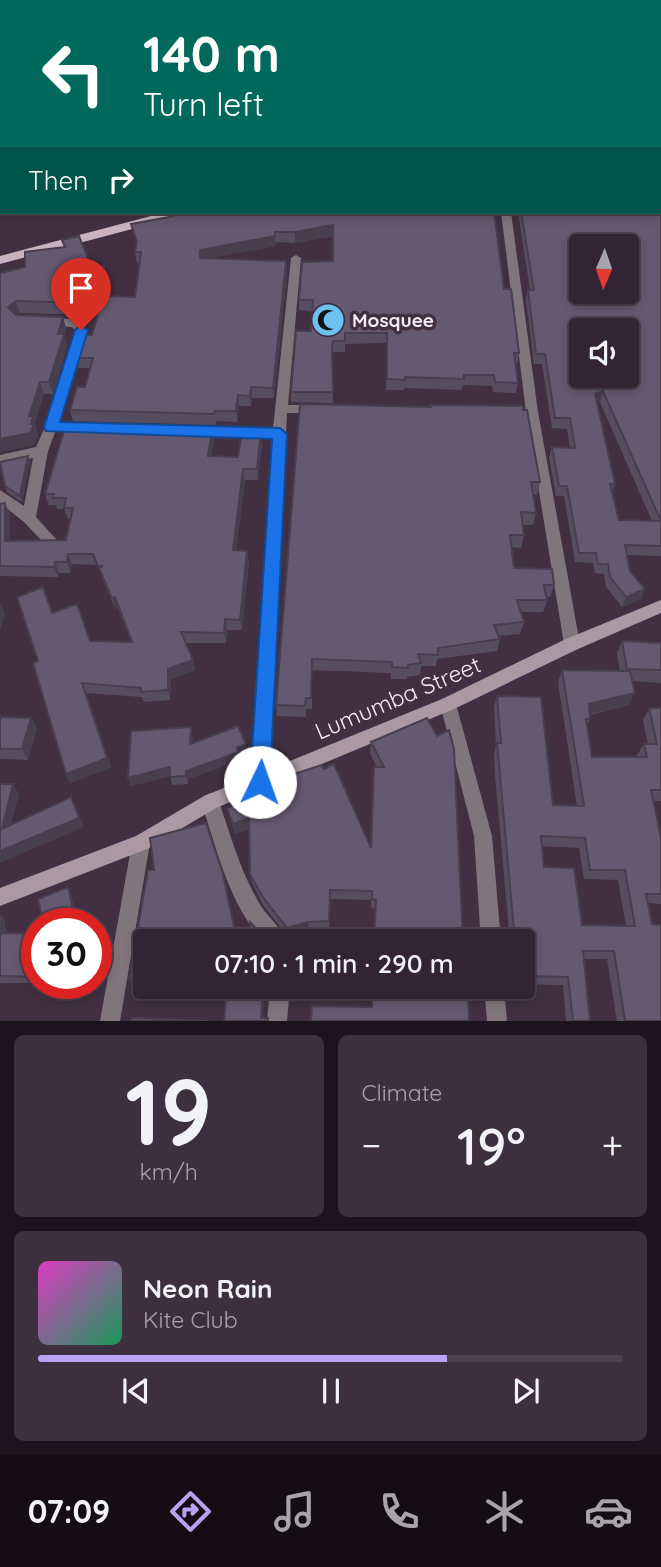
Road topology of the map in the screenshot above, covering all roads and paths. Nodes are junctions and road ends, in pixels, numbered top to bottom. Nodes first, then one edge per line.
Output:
1 (172, 214) edge
2 (506, 214) edge
3 (296, 258) dead end
4 (0, 260) edge
5 (33, 321) edge
6 (281, 408) junction
7 (337, 409) edge
8 (186, 431) edge
9 (280, 434) junction
10 (41, 451) junction
11 (0, 460) edge
12 (0, 495) edge
13 (29, 518) junction
14 (49, 539) edge
15 (661, 606) edge
16 (572, 644) junction
17 (448, 704) junction
18 (260, 782) junction
19 (210, 802) junction
20 (141, 843) junction
21 (0, 897) edge
22 (265, 929) edge
23 (490, 929) edge
24 (279, 999) edge
25 (495, 999) edge
26 (110, 1021) edge
27 (277, 1021) edge
28 (497, 1021) edge

1 - 4 main road
2 - 16 street
3 - 6 street
5 - 10 street
6 - 7 street
6 - 9 street
8 - 9 street
9 - 18 street
10 - 11 street
10 - 13 street
12 - 13 street
13 - 14 street
15 - 16 main road, Lumumba Street
16 - 17 main road, Lumumba Street
17 - 18 main road, Lumumba Street
17 - 23 street
18 - 19 main road, Lumumba Street
19 - 20 main road, Lumumba Street
19 - 22 street
20 - 21 main road, Lumumba Street
20 - 26 street
24 - 27 street
25 - 28 street

